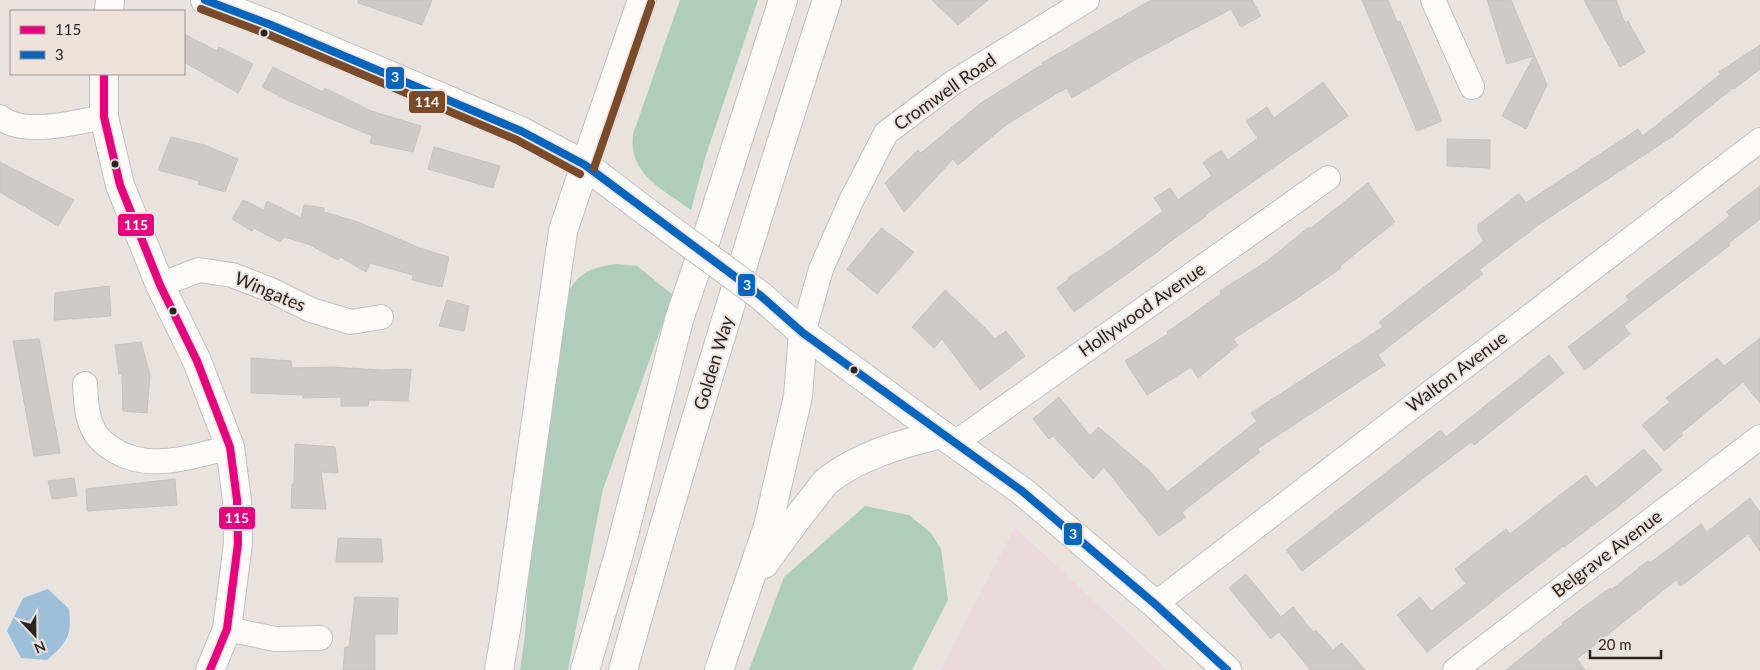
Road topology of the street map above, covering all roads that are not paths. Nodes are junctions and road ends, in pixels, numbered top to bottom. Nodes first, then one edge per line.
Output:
1 (205, 0) edge
2 (642, 0) edge
3 (783, 0) edge
4 (827, 0) edge
5 (1087, 0) edge
6 (1433, 0) edge
7 (104, 75) edge
8 (1472, 87) dead end
9 (0, 117) edge
10 (104, 117) junction
11 (1760, 140) edge
12 (585, 165) junction
13 (1328, 178) dead end
14 (160, 285) junction
15 (381, 317) dead end
16 (803, 333) junction
17 (85, 384) dead end
18 (1760, 437) edge
19 (948, 438) junction
20 (230, 447) junction
21 (747, 588) junction
22 (1155, 604) junction
23 (227, 629) junction
24 (320, 638) dead end
25 (210, 670) edge
26 (499, 670) edge
27 (586, 670) edge
28 (623, 670) edge
29 (719, 670) edge
30 (1227, 670) edge
31 (1455, 670) edge

1 - 12 main road
2 - 12 main road
3 - 27 main road
4 - 28 main road, Golden Way
5 - 16 street, Cromwell Road
6 - 8 street
7 - 10 main road
9 - 10 street
10 - 14 main road
11 - 22 street, Walton Avenue
12 - 16 main road, bridge
12 - 26 main road
13 - 19 street, Hollywood Avenue
14 - 15 street, Wingates
14 - 20 main road
16 - 19 main road
16 - 21 main road
17 - 20 street
18 - 31 street, Belgrave Avenue
19 - 21 main road
19 - 22 main road
20 - 23 main road
21 - 29 main road
22 - 30 main road
23 - 24 street
23 - 25 main road

